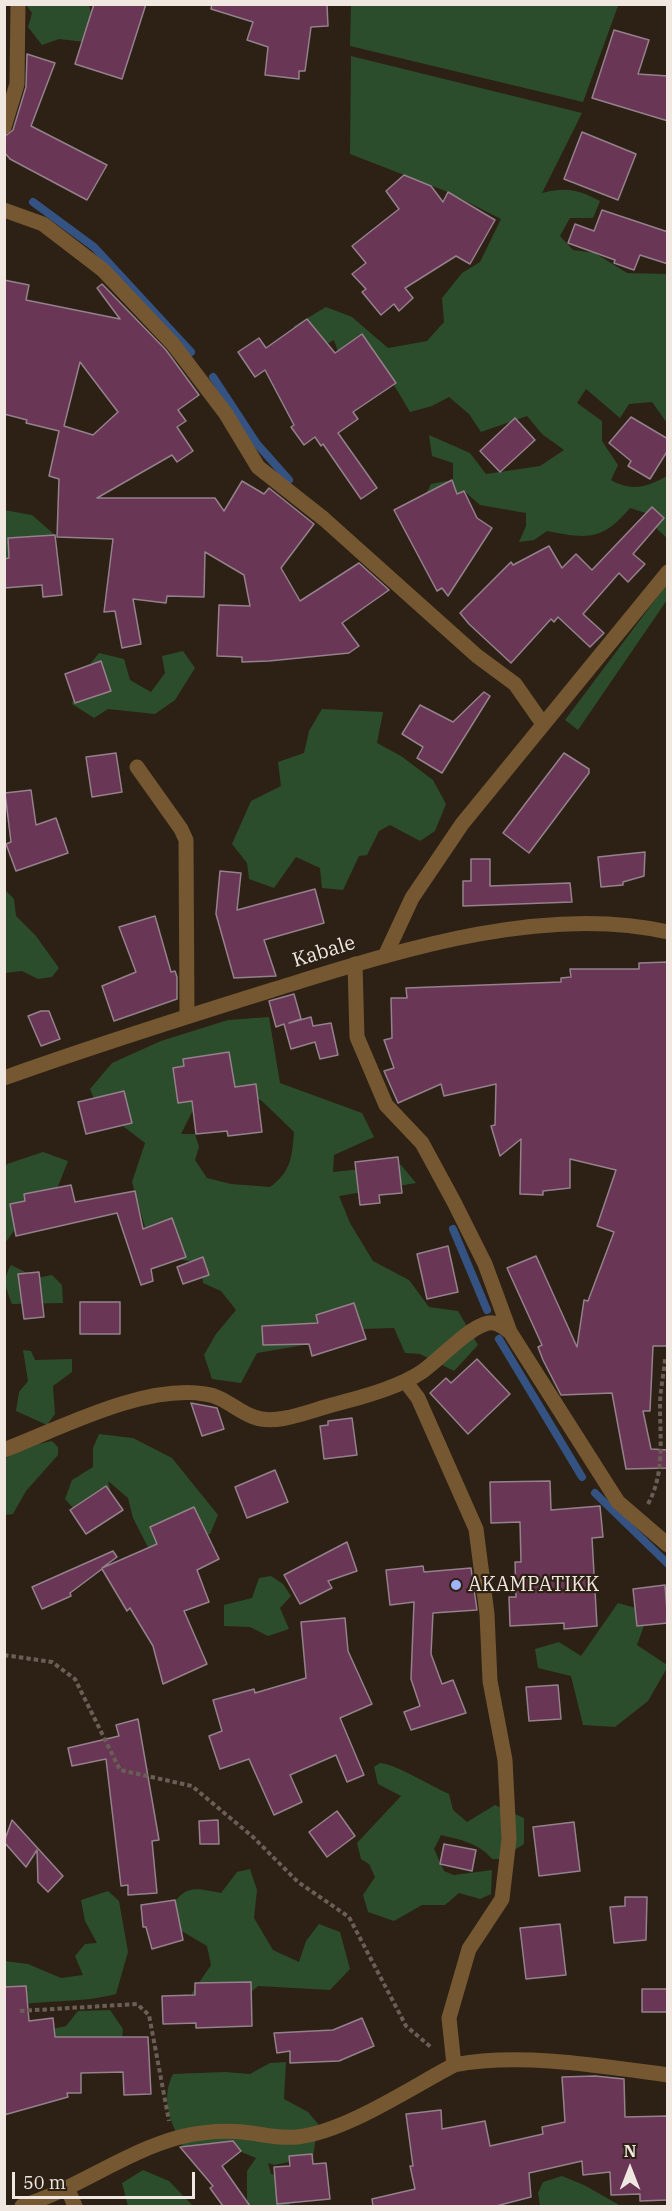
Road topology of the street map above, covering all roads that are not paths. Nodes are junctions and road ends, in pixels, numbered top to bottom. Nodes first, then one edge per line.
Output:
1 (18, 4) edge
2 (4, 127) edge
3 (4, 210) edge
4 (668, 572) edge
5 (543, 723) junction
6 (137, 766) dead end
7 (668, 932) edge
8 (385, 956) junction
9 (356, 964) junction
10 (187, 1016) junction
11 (4, 1078) edge
12 (510, 1332) junction
13 (405, 1381) junction
14 (4, 1450) edge
15 (668, 1545) edge
16 (454, 2065) junction
17 (668, 2075) edge
18 (68, 2190) junction
19 (22, 2206) edge
20 (75, 2206) edge

1 - 2 street
3 - 5 street
4 - 5 street
5 - 8 street
6 - 10 street
7 - 8 street, Kabale
8 - 9 street, Kabale
9 - 10 street, Kabale
9 - 12 street
10 - 11 street, Kabale
12 - 13 street
12 - 15 street
13 - 14 street
13 - 16 street
16 - 17 street
16 - 18 street
18 - 19 street
18 - 20 street

